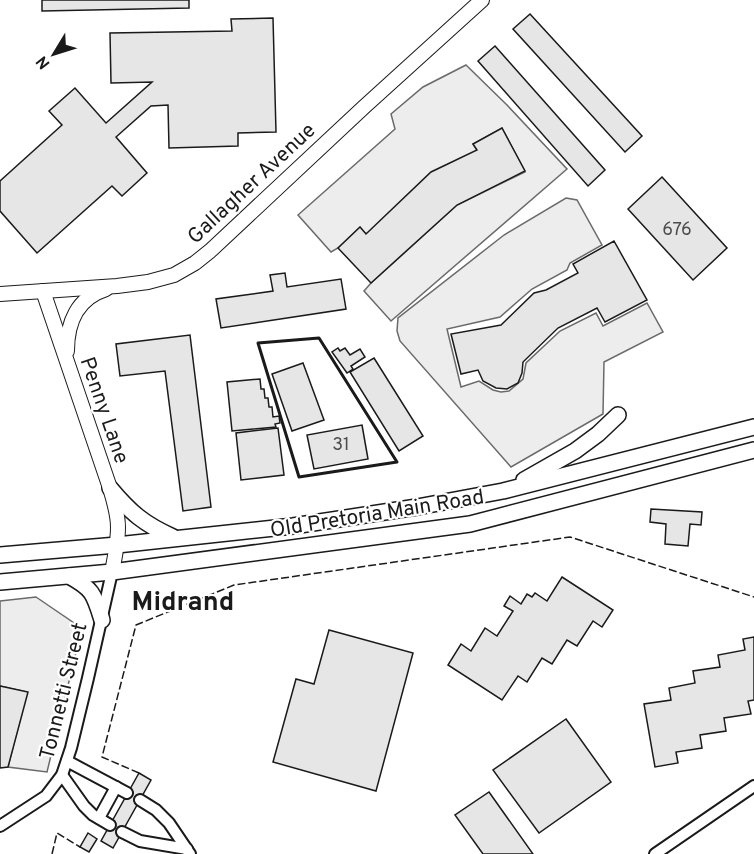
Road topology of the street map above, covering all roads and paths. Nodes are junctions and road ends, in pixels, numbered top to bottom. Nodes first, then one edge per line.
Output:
1 (482, 0) edge
2 (117, 286) junction
3 (43, 291) junction
4 (0, 294) edge
5 (67, 363) junction
6 (618, 415) dead end
7 (754, 425) edge
8 (754, 450) edge
9 (110, 488) junction
10 (503, 491) junction
11 (175, 538) junction
12 (117, 545) junction
13 (0, 555) edge
14 (112, 572) junction
15 (69, 576) junction
16 (0, 582) edge
17 (102, 620) junction
18 (67, 761) junction
19 (62, 775) junction
20 (754, 786) edge
21 (116, 787) junction
22 (127, 793) dead end
23 (140, 800) dead end
24 (99, 818) junction
25 (110, 825) dead end
26 (0, 826) edge
27 (122, 832) dead end
28 (189, 852) edge
29 (655, 854) edge

1 - 2 street, Gallagher Avenue
2 - 3 street, Gallagher Avenue
2 - 5 street
3 - 4 street, Gallagher Avenue
3 - 5 street, Penny Lane
5 - 9 street, Penny Lane
6 - 10 main road
7 - 10 main road, Old Pretoria Main Road
8 - 14 main road, Old Pretoria Main Road
9 - 11 main road
9 - 12 street, Penny Lane
10 - 11 main road, Old Pretoria Main Road
11 - 12 main road, Old Pretoria Main Road
12 - 13 main road, Old Pretoria Main Road
12 - 14 street, Penny Lane
14 - 15 main road, Old Pretoria Main Road
14 - 17 street, Tonnetti Street
15 - 16 main road, Old Pretoria Main Road
15 - 17 main road
17 - 18 street, Tonnetti Street
18 - 19 street, Tonnetti Street
18 - 21 street
19 - 24 street
19 - 26 street, Tonnetti Street
20 - 29 street
21 - 22 street
21 - 24 street
23 - 28 street
24 - 25 street
27 - 28 street

